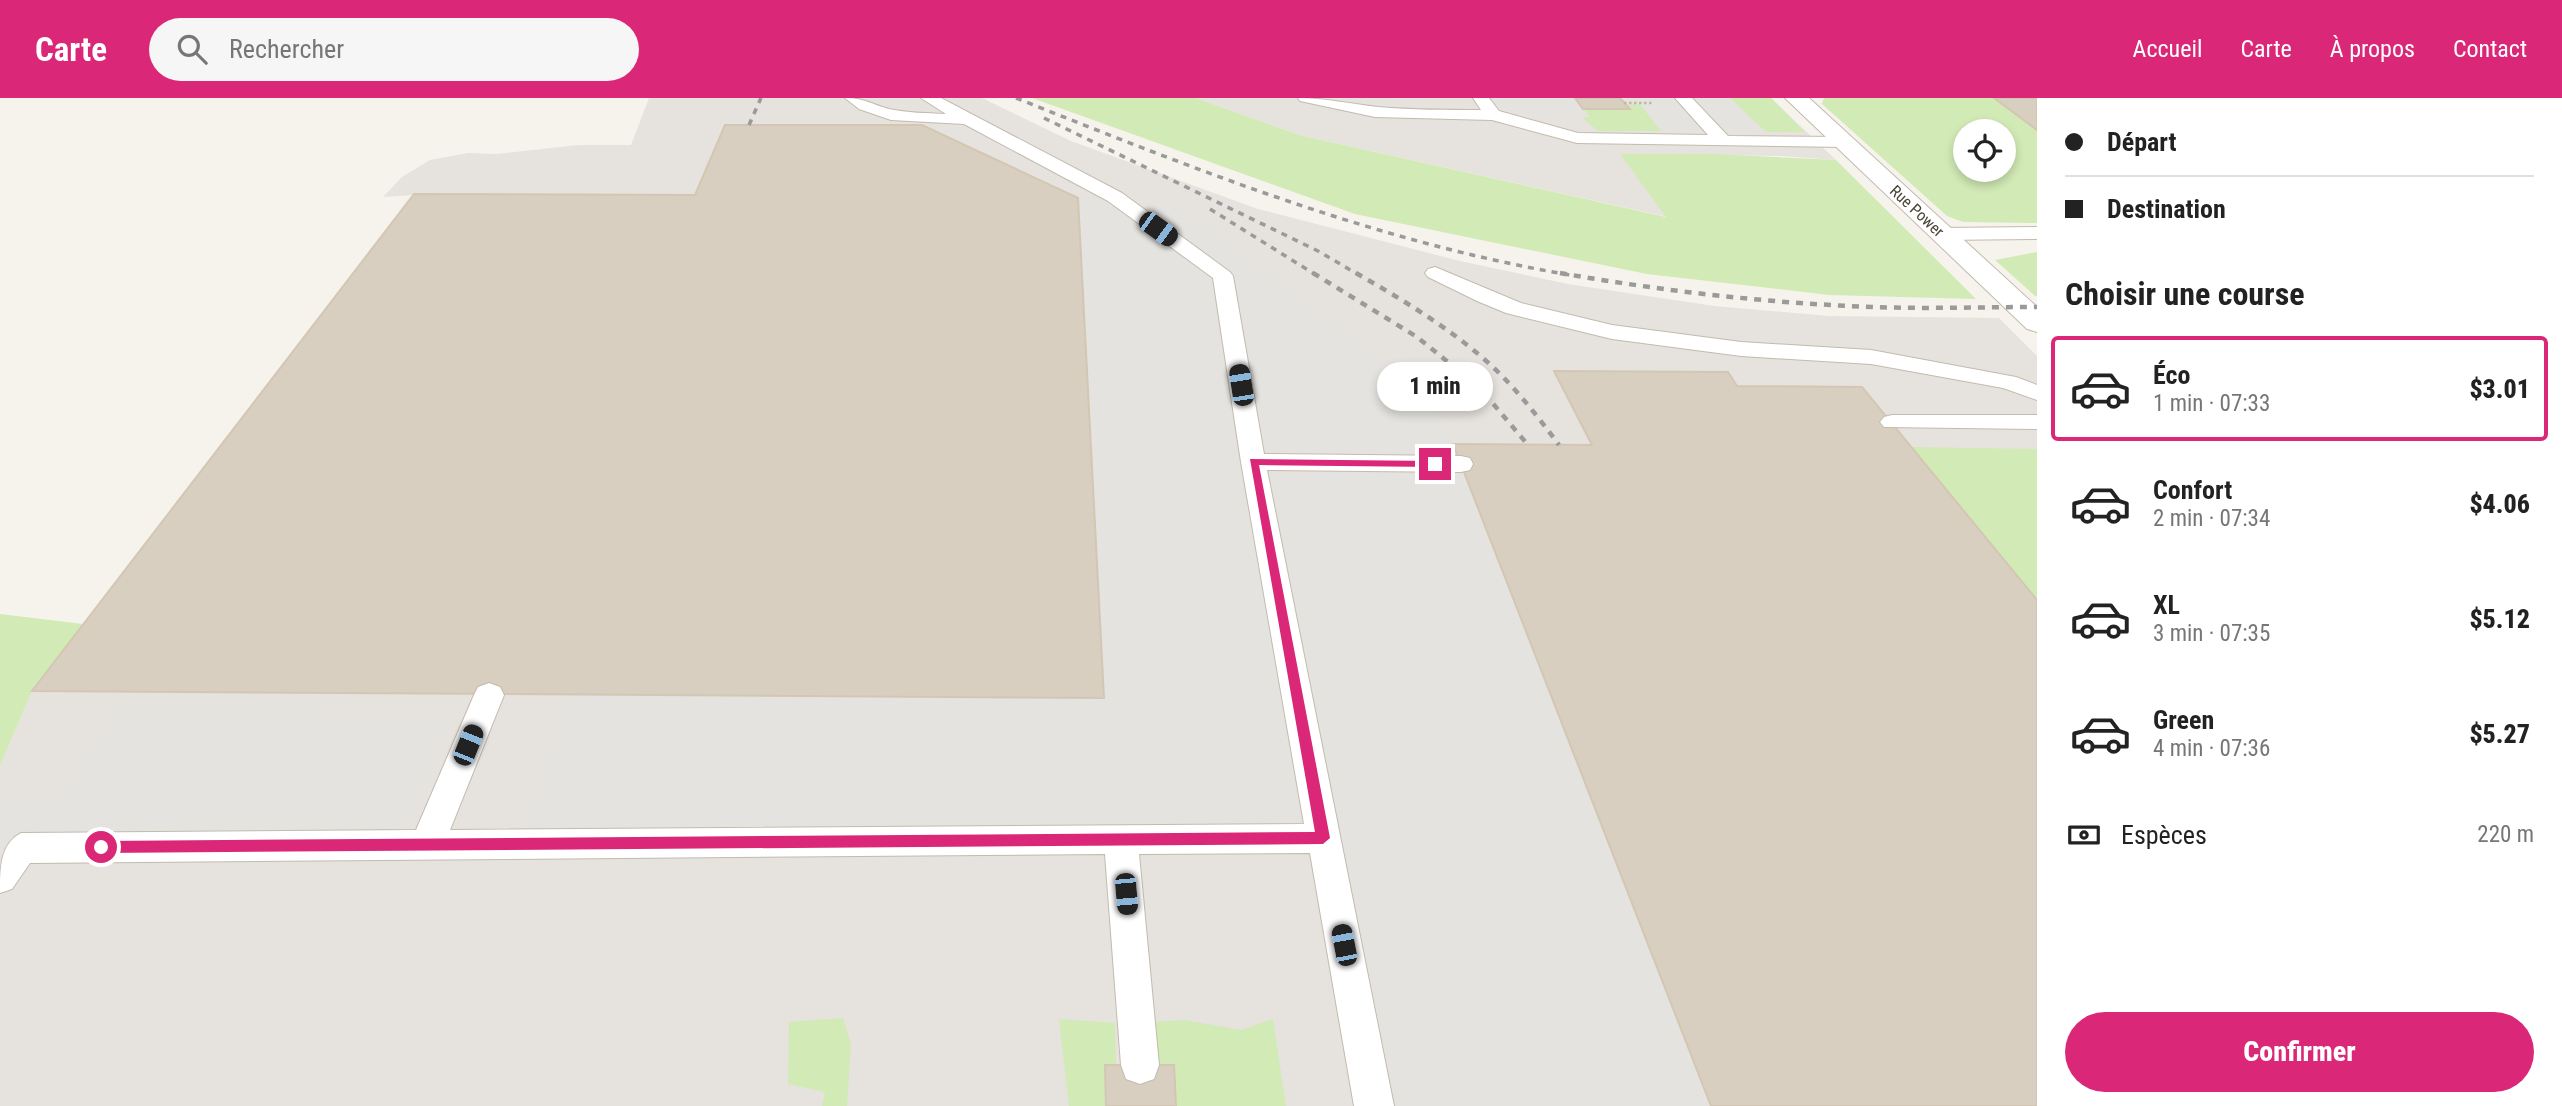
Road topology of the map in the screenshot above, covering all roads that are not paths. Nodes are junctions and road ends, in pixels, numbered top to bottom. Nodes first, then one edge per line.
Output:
1 (853, 98) edge
2 (929, 98) edge
3 (1306, 98) edge
4 (1481, 98) edge
5 (1683, 98) edge
6 (1797, 98) edge
7 (1493, 115) junction
8 (968, 119) junction
9 (1723, 141) junction
10 (1844, 142) junction
11 (2037, 233) edge
12 (1941, 234) junction
13 (1435, 273) dead end
14 (2037, 324) edge
15 (2037, 393) edge
16 (1892, 422) dead end
17 (2037, 422) edge
18 (1253, 462) junction
19 (1461, 464) dead end
20 (489, 695) dead end
21 (1323, 838) junction
22 (1121, 839) junction
23 (428, 845) junction
24 (0, 877) edge
25 (1140, 1065) dead end
26 (1374, 1106) edge

1 - 8 lane
2 - 8 lane
3 - 7 lane
4 - 7 lane
5 - 9 lane
6 - 10 street, Rue Power
7 - 9 lane
8 - 18 lane
9 - 10 lane
10 - 12 street, Rue Power
11 - 12 lane
12 - 14 street, Rue Power
13 - 15 lane
16 - 17 lane
18 - 19 lane
18 - 21 lane
20 - 23 lane
21 - 22 lane
21 - 26 lane
22 - 23 lane
22 - 25 lane
23 - 24 lane

